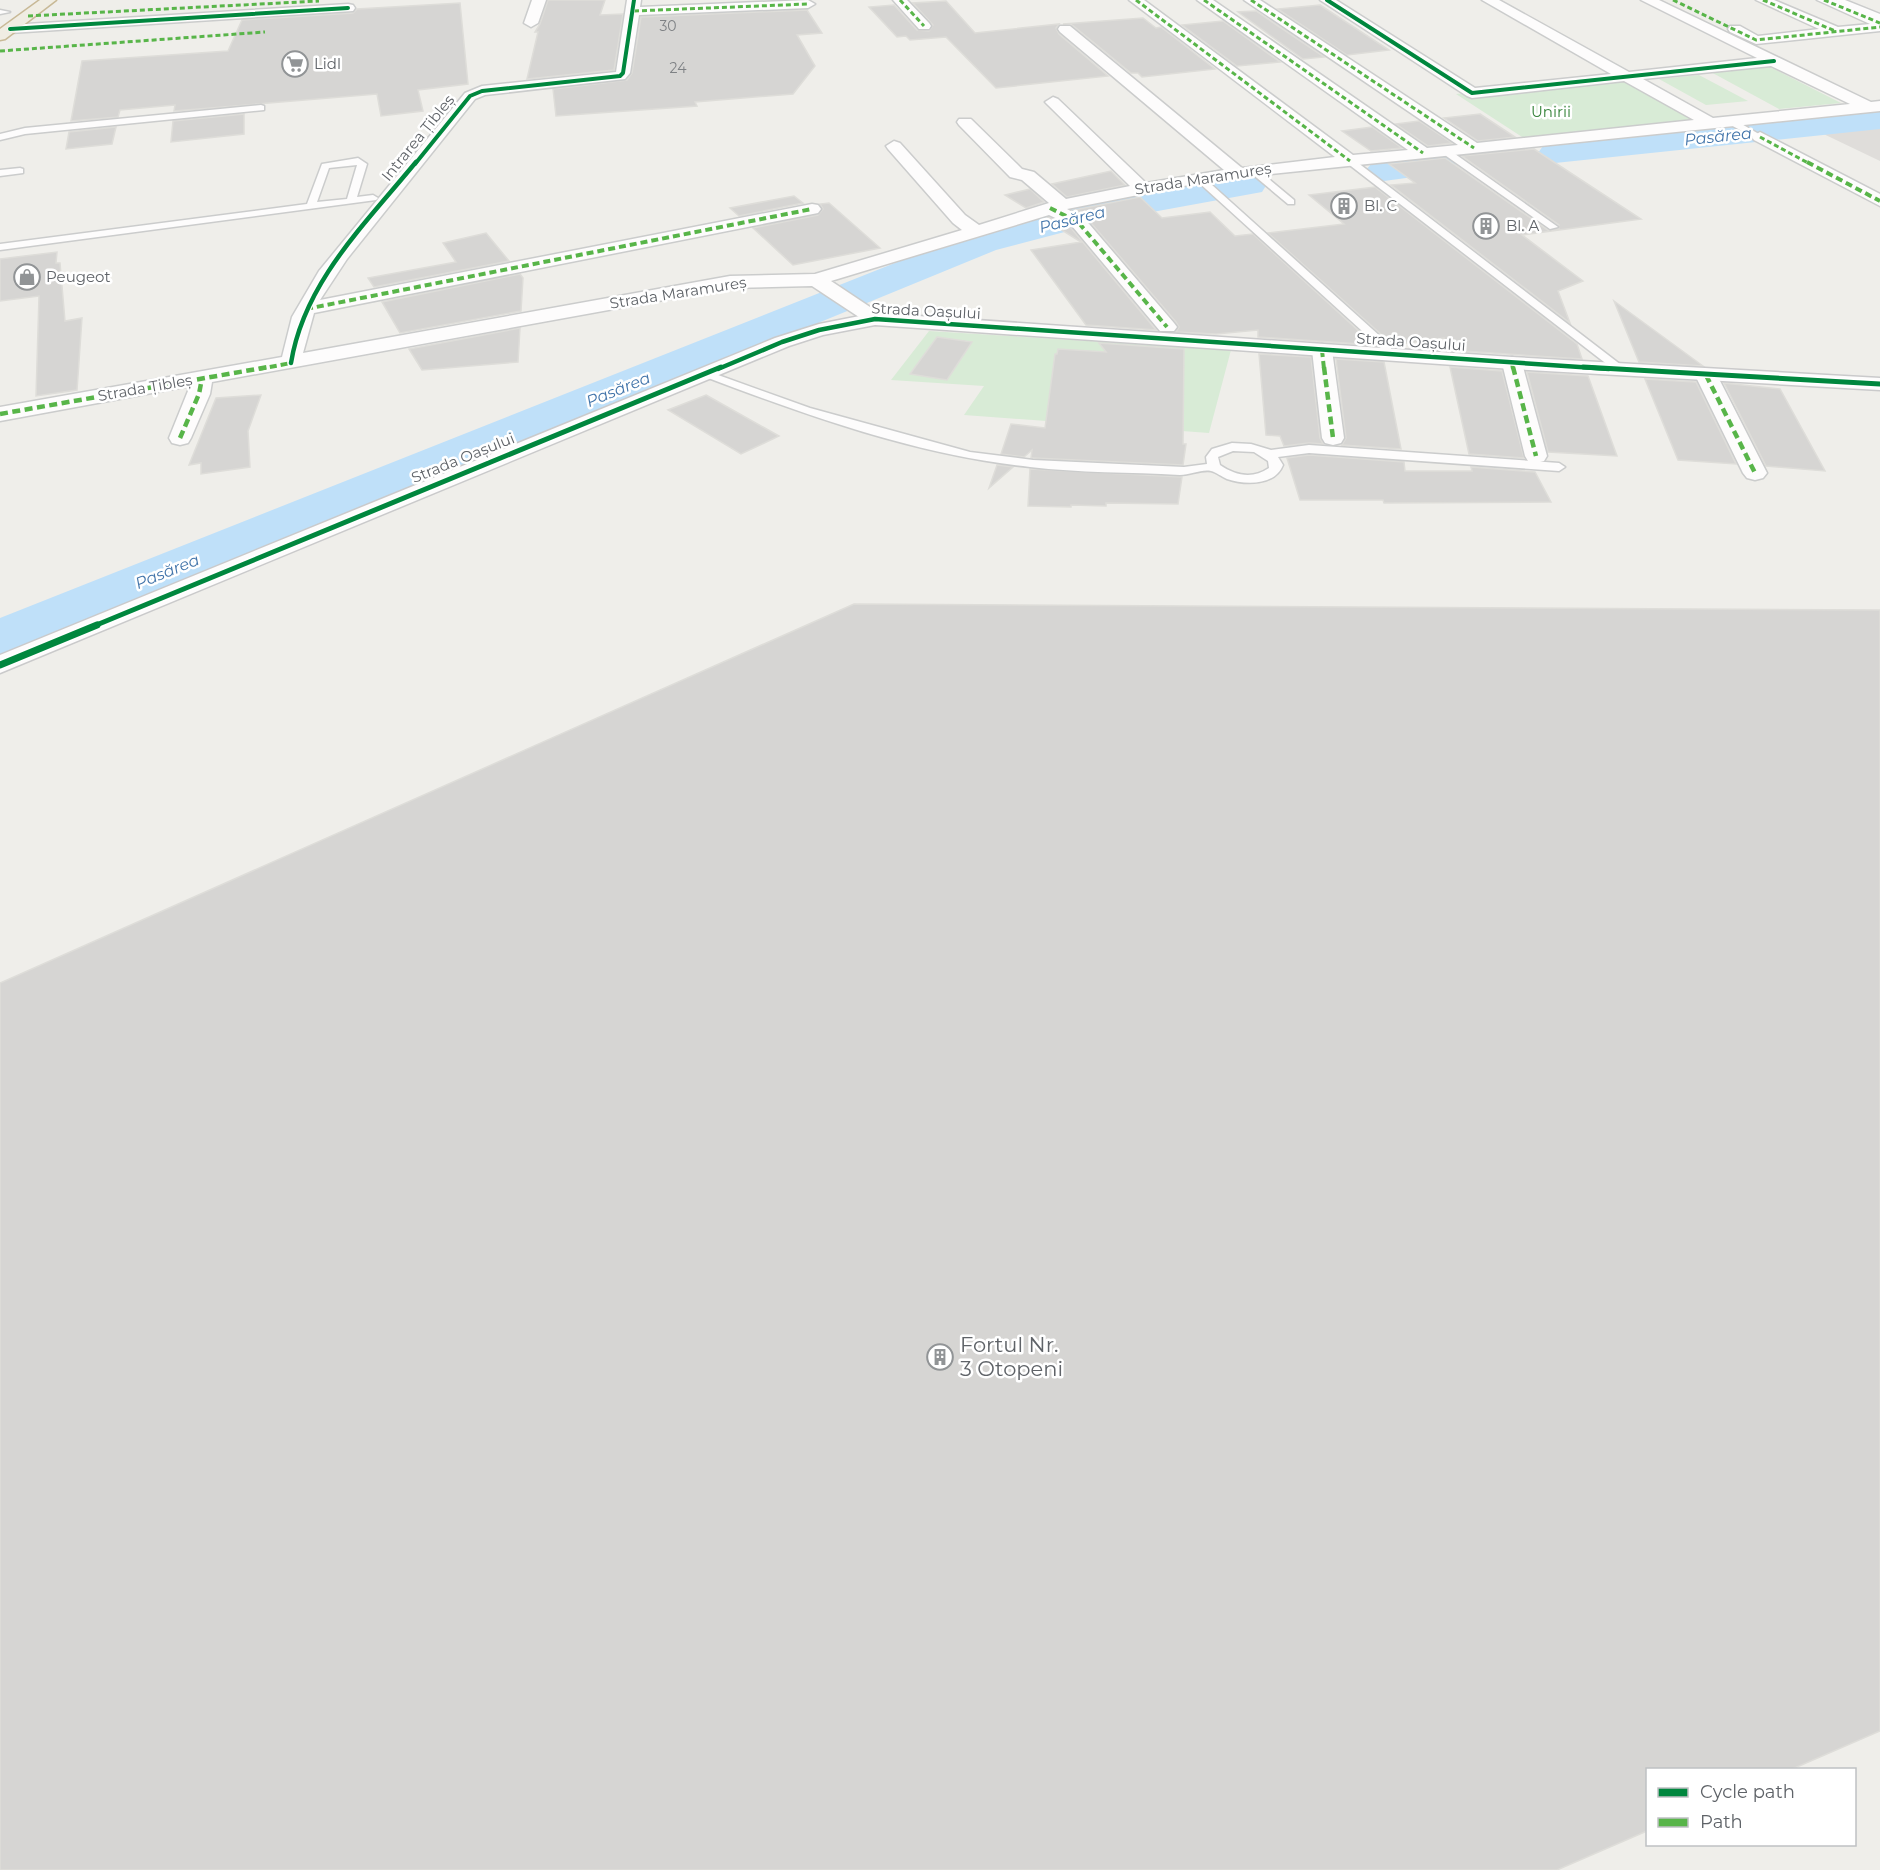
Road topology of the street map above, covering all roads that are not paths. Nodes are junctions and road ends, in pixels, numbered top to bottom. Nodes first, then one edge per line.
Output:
1 (49, 0) edge
2 (539, 0) edge
3 (900, 0) edge
4 (1136, 0) edge
5 (1204, 0) edge
6 (1251, 0) edge
7 (1327, 0) edge
8 (1489, 0) edge
9 (1648, 0) edge
10 (1673, 0) edge
11 (1763, 0) edge
12 (1824, 0) edge
13 (1839, 0) edge
14 (808, 4) dead end
15 (634, 5) edge
16 (348, 8) dead end
17 (1880, 17) edge
18 (218, 22) dead end
19 (531, 23) dead end
20 (1880, 25) edge
21 (924, 26) dead end
22 (1065, 29) dead end
23 (265, 32) dead end
24 (1836, 32) junction
25 (3, 34) edge
26 (0, 51) edge
27 (1773, 61) junction
28 (1627, 76) junction
29 (1053, 102) dead end
30 (1874, 107) edge
31 (261, 108) dead end
32 (1731, 121) junction
33 (965, 122) dead end
34 (1710, 123) junction
35 (0, 136) edge
36 (1760, 137) joint
37 (894, 146) dead end
38 (1474, 148) junction
39 (1445, 151) junction
40 (1423, 153) junction
41 (1355, 164) junction
42 (21, 171) dead end
43 (0, 173) edge
44 (1251, 173) junction
45 (1202, 181) junction
46 (1154, 187) junction
47 (373, 198) dead end
48 (351, 201) junction
49 (1880, 201) edge
50 (1291, 202) dead end
51 (311, 206) junction
52 (1056, 207) junction
53 (812, 209) dead end
54 (1553, 227) dead end
55 (975, 230) junction
56 (0, 247) edge
57 (823, 285) junction
58 (306, 309) junction
59 (875, 319) junction
60 (1167, 327) dead end
61 (1387, 348) dead end
62 (1322, 350) junction
63 (291, 363) junction
64 (1512, 363) junction
65 (1622, 370) junction
66 (707, 374) junction
67 (1706, 375) junction
68 (202, 378) junction
69 (1880, 384) edge
70 (0, 414) edge
71 (180, 438) dead end
72 (1333, 438) dead end
73 (1269, 454) junction
74 (1536, 456) dead end
75 (1214, 467) junction
76 (1558, 467) dead end
77 (1755, 474) dead end
78 (0, 665) edge

1 - 25 highway
2 - 19 street
3 - 21 street
4 - 41 street
5 - 40 street
6 - 38 street
7 - 28 street
8 - 28 street
9 - 27 street
10 - 24 street
11 - 24 street
12 - 20 street
13 - 17 lane
14 - 15 street
15 - 58 street, Intrarea Țibleș
16 - 25 street
18 - 25 street
20 - 24 street
22 - 44 street
23 - 26 street
27 - 28 street
27 - 30 street
28 - 34 street
29 - 46 street
30 - 32 street, Strada Maramureș
31 - 35 lane
32 - 34 street, Strada Maramureș
32 - 36 lane
33 - 52 street
34 - 38 street, Strada Maramureș
36 - 49 street
37 - 55 street
38 - 39 street, Strada Maramureș
39 - 40 street, Strada Maramureș
39 - 54 lane
40 - 41 street, Strada Maramureș
41 - 44 street, Strada Maramureș
41 - 65 lane
42 - 43 lane
44 - 45 street, Strada Maramureș
44 - 50 lane
45 - 46 street, Strada Maramureș
45 - 61 lane
46 - 52 street, Strada Maramureș
47 - 48 lane
48 - 51 lane
48 - 51 lane
51 - 56 lane
52 - 55 street, Strada Maramureș
52 - 60 street
53 - 58 street
55 - 57 street, Strada Maramureș
57 - 59 street
57 - 63 street, Strada Maramureș
58 - 63 street, Intrarea Țibleș
59 - 62 street, Strada Oașului
59 - 66 street, Strada Oașului
62 - 64 street, Strada Oașului
62 - 72 street
63 - 68 street, Strada Țibleș
64 - 65 street, Strada Oașului
64 - 74 street
65 - 67 street, Strada Oașului
66 - 75 lane
66 - 78 street, Strada Oașului
67 - 69 street, Strada Oașului
67 - 77 street
68 - 70 street, Strada Țibleș
68 - 71 street
73 - 75 lane
73 - 75 lane
73 - 76 lane

